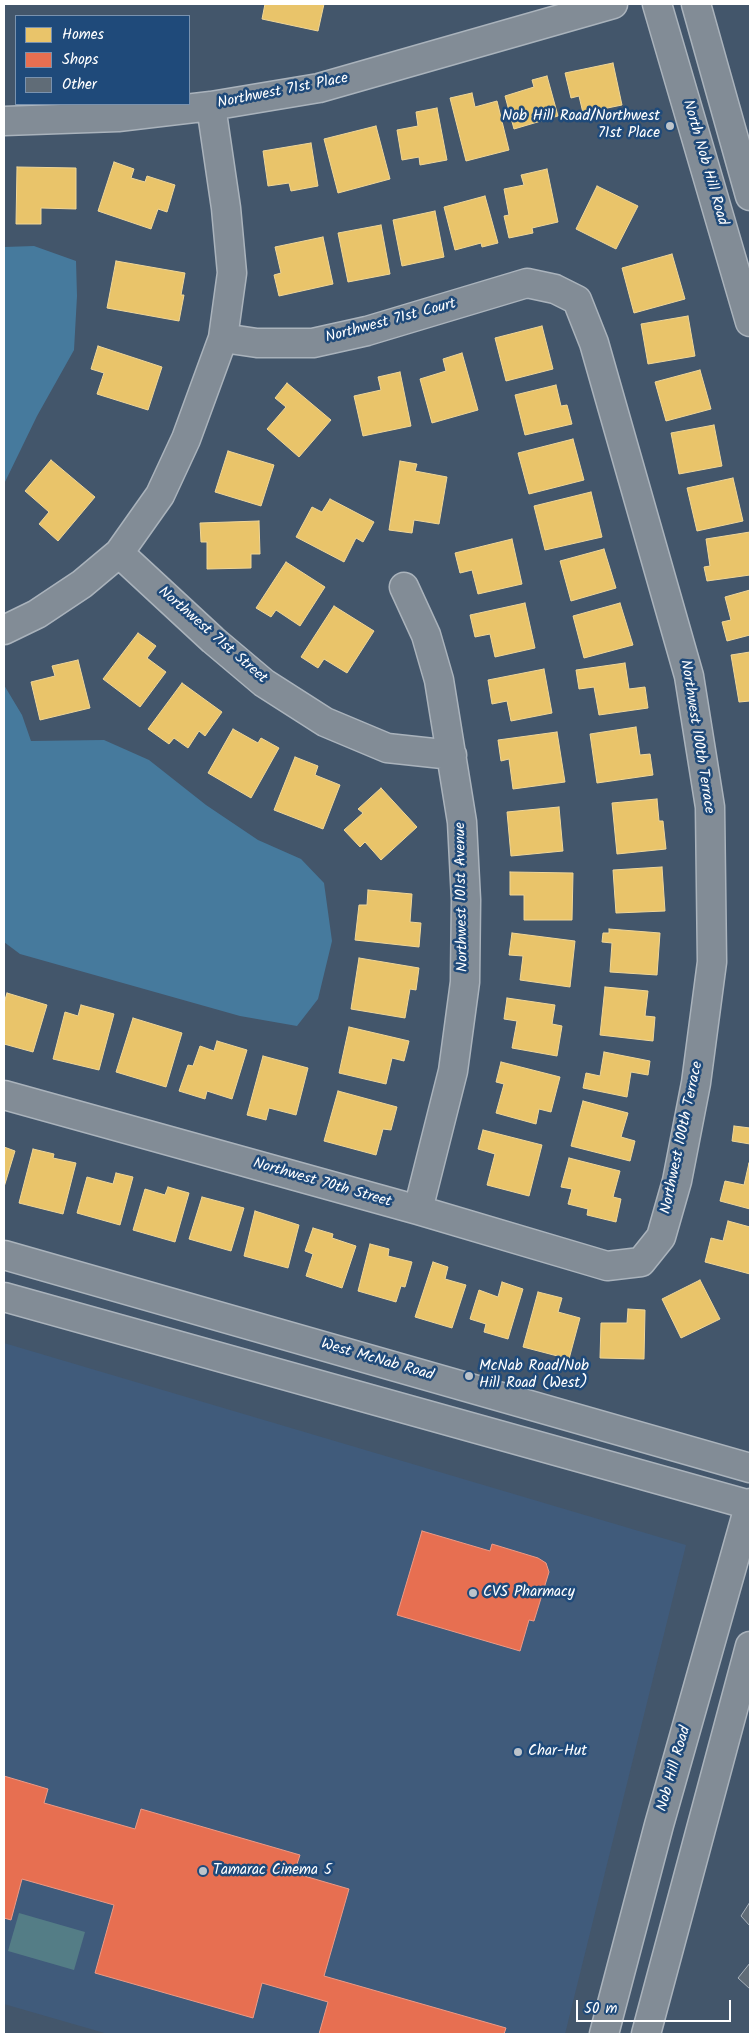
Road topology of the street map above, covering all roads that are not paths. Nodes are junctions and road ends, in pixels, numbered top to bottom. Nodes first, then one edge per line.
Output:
1 (613, 4) edge
2 (657, 4) edge
3 (696, 4) edge
4 (210, 106) junction
5 (4, 122) edge
6 (750, 196) edge
7 (555, 289) joint
8 (750, 322) edge
9 (224, 338) junction
10 (119, 553) junction
11 (404, 587) dead end
12 (4, 630) edge
13 (452, 755) junction
14 (4, 1095) edge
15 (418, 1210) junction
16 (4, 1255) edge
17 (641, 1262) joint
18 (4, 1297) edge
19 (750, 1468) edge
20 (750, 1504) edge
21 (750, 1646) edge
22 (604, 2034) edge
23 (646, 2034) edge

1 - 4 street, Northwest 71st Place
2 - 8 street, North Nob Hill Road
3 - 6 street
4 - 5 street, Northwest 71st Place
4 - 9 street
7 - 9 street, Northwest 71st Court
7 - 17 street, Northwest 100th Terrace
9 - 10 street
10 - 12 street
10 - 13 street, Northwest 71st Street
11 - 13 street, Northwest 101st Avenue
13 - 15 street, Northwest 101st Avenue
14 - 15 street, Northwest 70th Street
15 - 17 street, Northwest 70th Street
16 - 19 street, West McNab Road
18 - 20 street
20 - 22 street, Nob Hill Road
21 - 23 street

